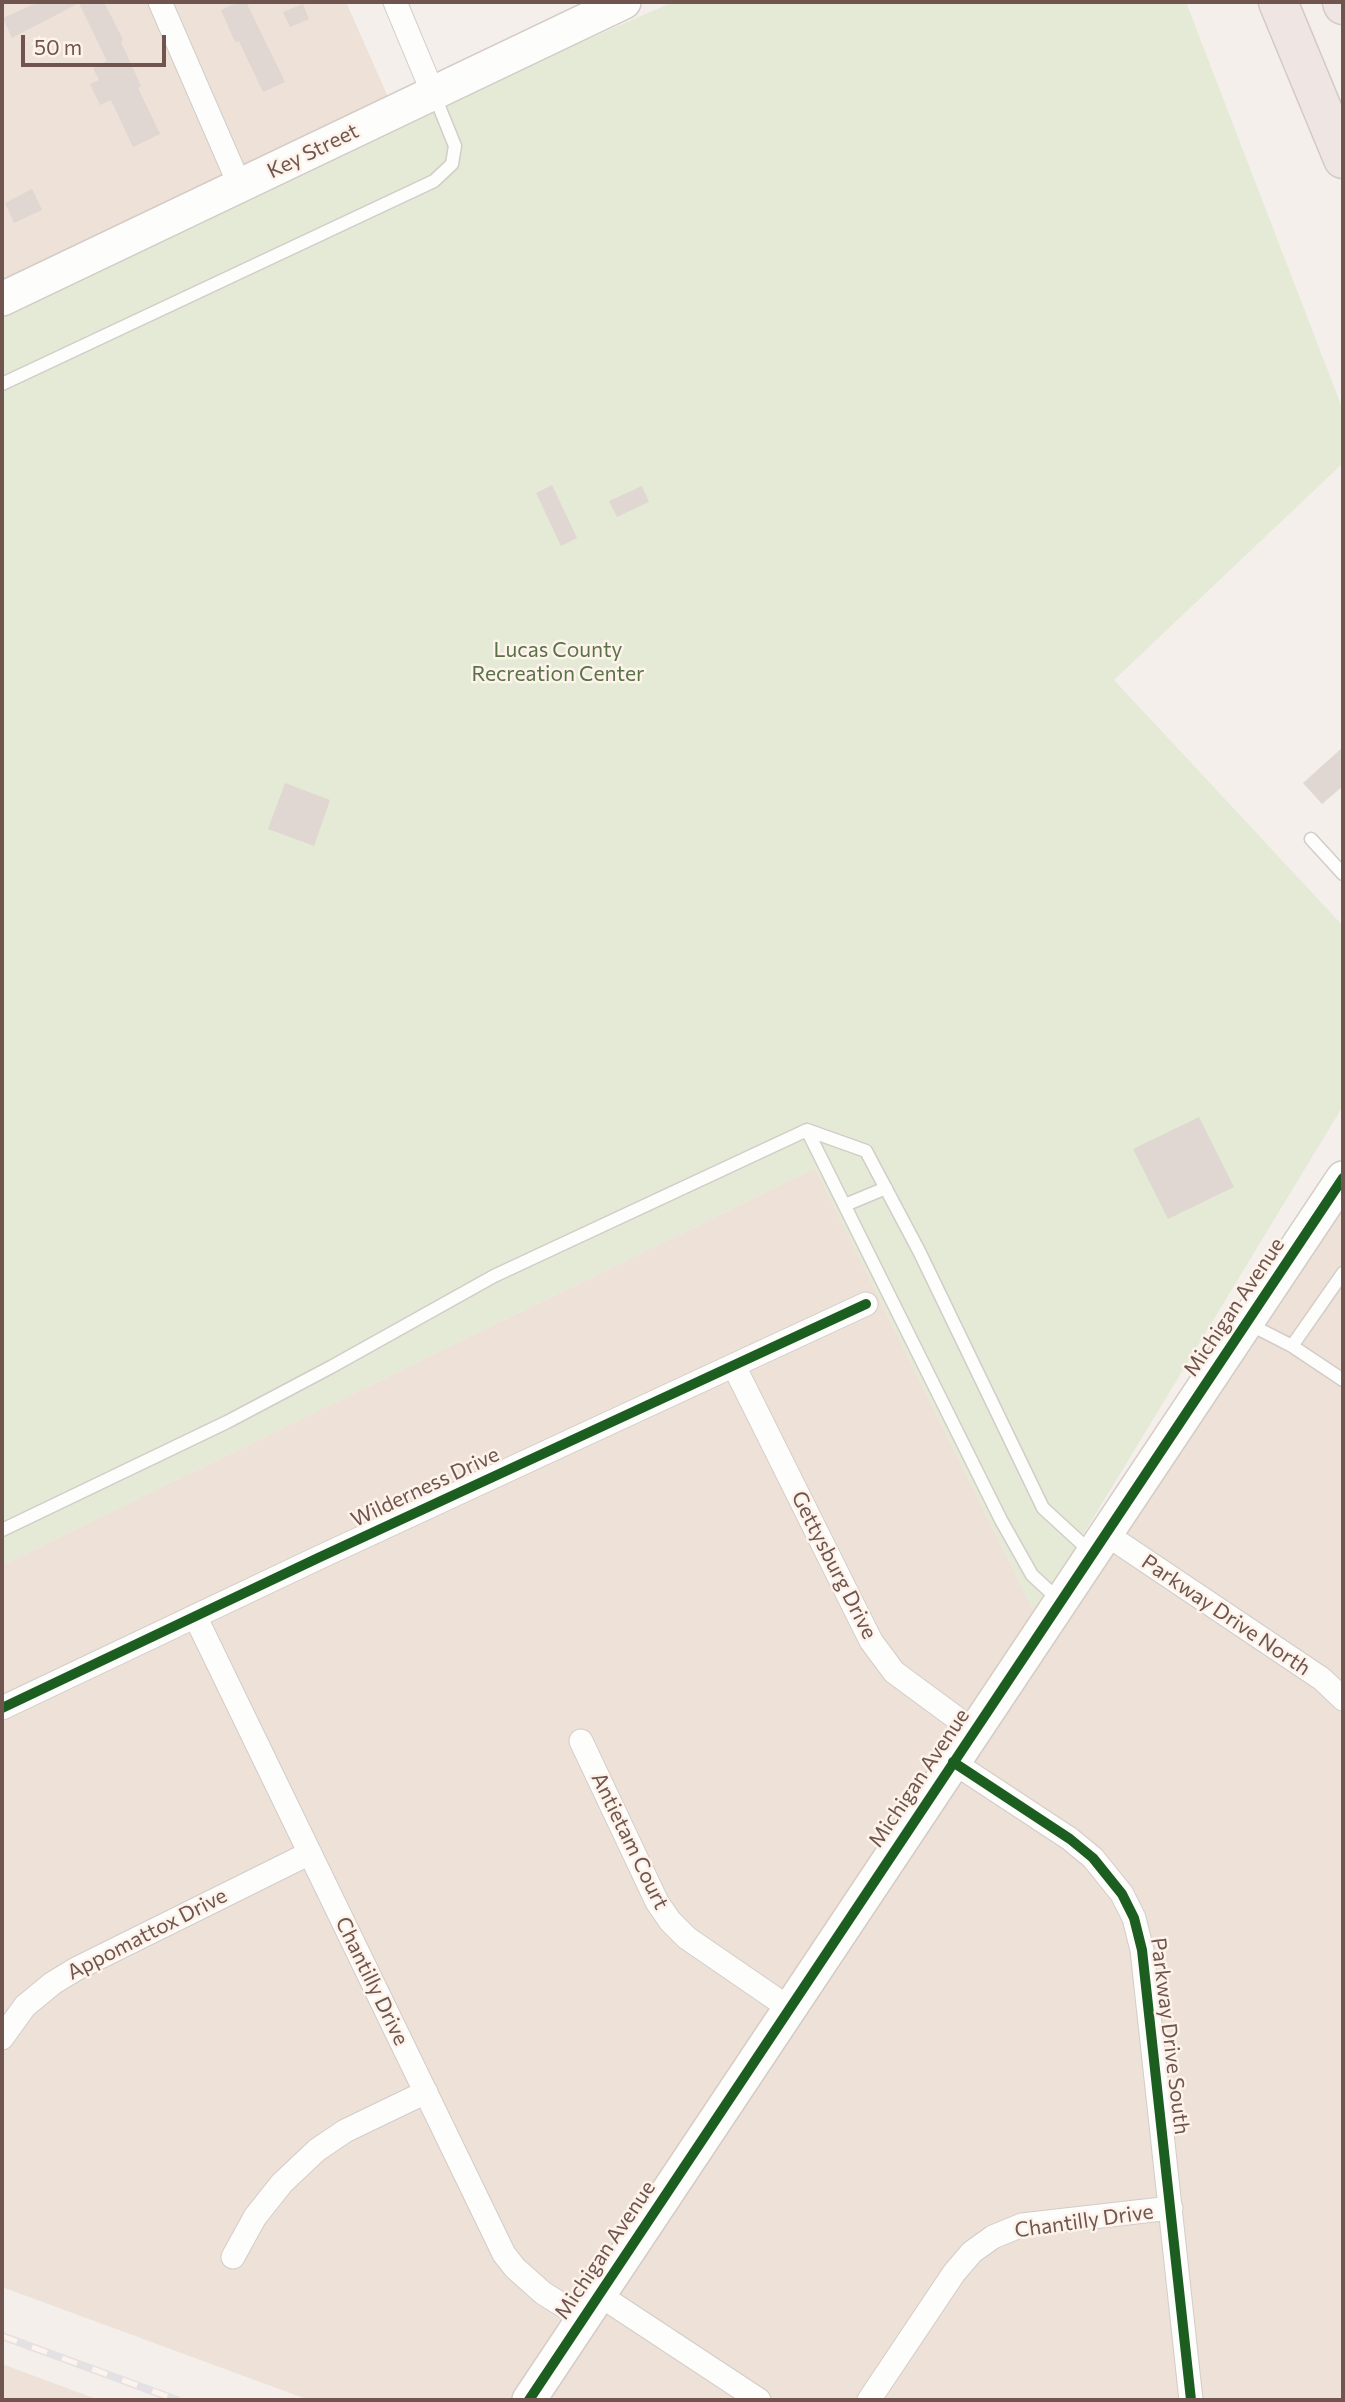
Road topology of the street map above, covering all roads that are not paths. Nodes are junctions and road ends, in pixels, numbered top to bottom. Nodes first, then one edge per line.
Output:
1 (160, 2) edge
2 (395, 2) edge
3 (624, 2) edge
4 (1278, 2) edge
5 (433, 93) junction
6 (1343, 159) edge
7 (240, 186) junction
8 (2, 299) edge
9 (2, 384) edge
10 (1311, 839) dead end
11 (1343, 874) edge
12 (807, 1130) junction
13 (1343, 1178) edge
14 (886, 1188) junction
15 (845, 1205) junction
16 (1343, 1273) edge
17 (866, 1304) dead end
18 (1247, 1323) junction
19 (1292, 1346) junction
20 (734, 1366) junction
21 (1343, 1380) edge
22 (2, 1530) edge
23 (1099, 1544) junction
24 (1060, 1602) junction
25 (195, 1616) junction
26 (1343, 1699) edge
27 (2, 1707) edge
28 (974, 1731) junction
29 (581, 1741) dead end
30 (953, 1762) junction
31 (310, 1853) junction
32 (789, 2008) junction
33 (2, 2038) edge
34 (426, 2092) junction
35 (1171, 2208) junction
36 (233, 2257) dead end
37 (590, 2306) junction
38 (529, 2400) edge
39 (759, 2400) edge
40 (869, 2400) edge
41 (1191, 2400) edge

1 - 7 street
2 - 5 street
3 - 5 street, Key Street
4 - 6 highway
5 - 7 street, Key Street
5 - 9 lane
7 - 8 street, Key Street
10 - 11 lane
12 - 14 lane
12 - 15 lane
12 - 22 lane
13 - 18 street, Michigan Avenue
14 - 15 lane
14 - 23 lane
15 - 24 lane
16 - 19 lane
17 - 20 street, Wilderness Drive
18 - 19 lane
18 - 23 street, Michigan Avenue
19 - 21 lane
20 - 25 street, Wilderness Drive
20 - 28 street, Gettysburg Drive
23 - 24 street, Michigan Avenue
23 - 26 street, Parkway Drive North
24 - 28 street, Michigan Avenue
25 - 27 street, Wilderness Drive
25 - 31 street, Chantilly Drive
28 - 30 street, Michigan Avenue
29 - 32 street, Antietam Court
30 - 32 street, Michigan Avenue
30 - 35 street, Parkway Drive South
31 - 33 street, Appomattox Drive
31 - 34 street, Chantilly Drive
32 - 37 street, Michigan Avenue
34 - 36 street
34 - 37 street, Chantilly Drive
35 - 40 street, Chantilly Drive
35 - 41 street, Parkway Drive South
37 - 38 street, Michigan Avenue
37 - 39 street, Chantilly Drive

